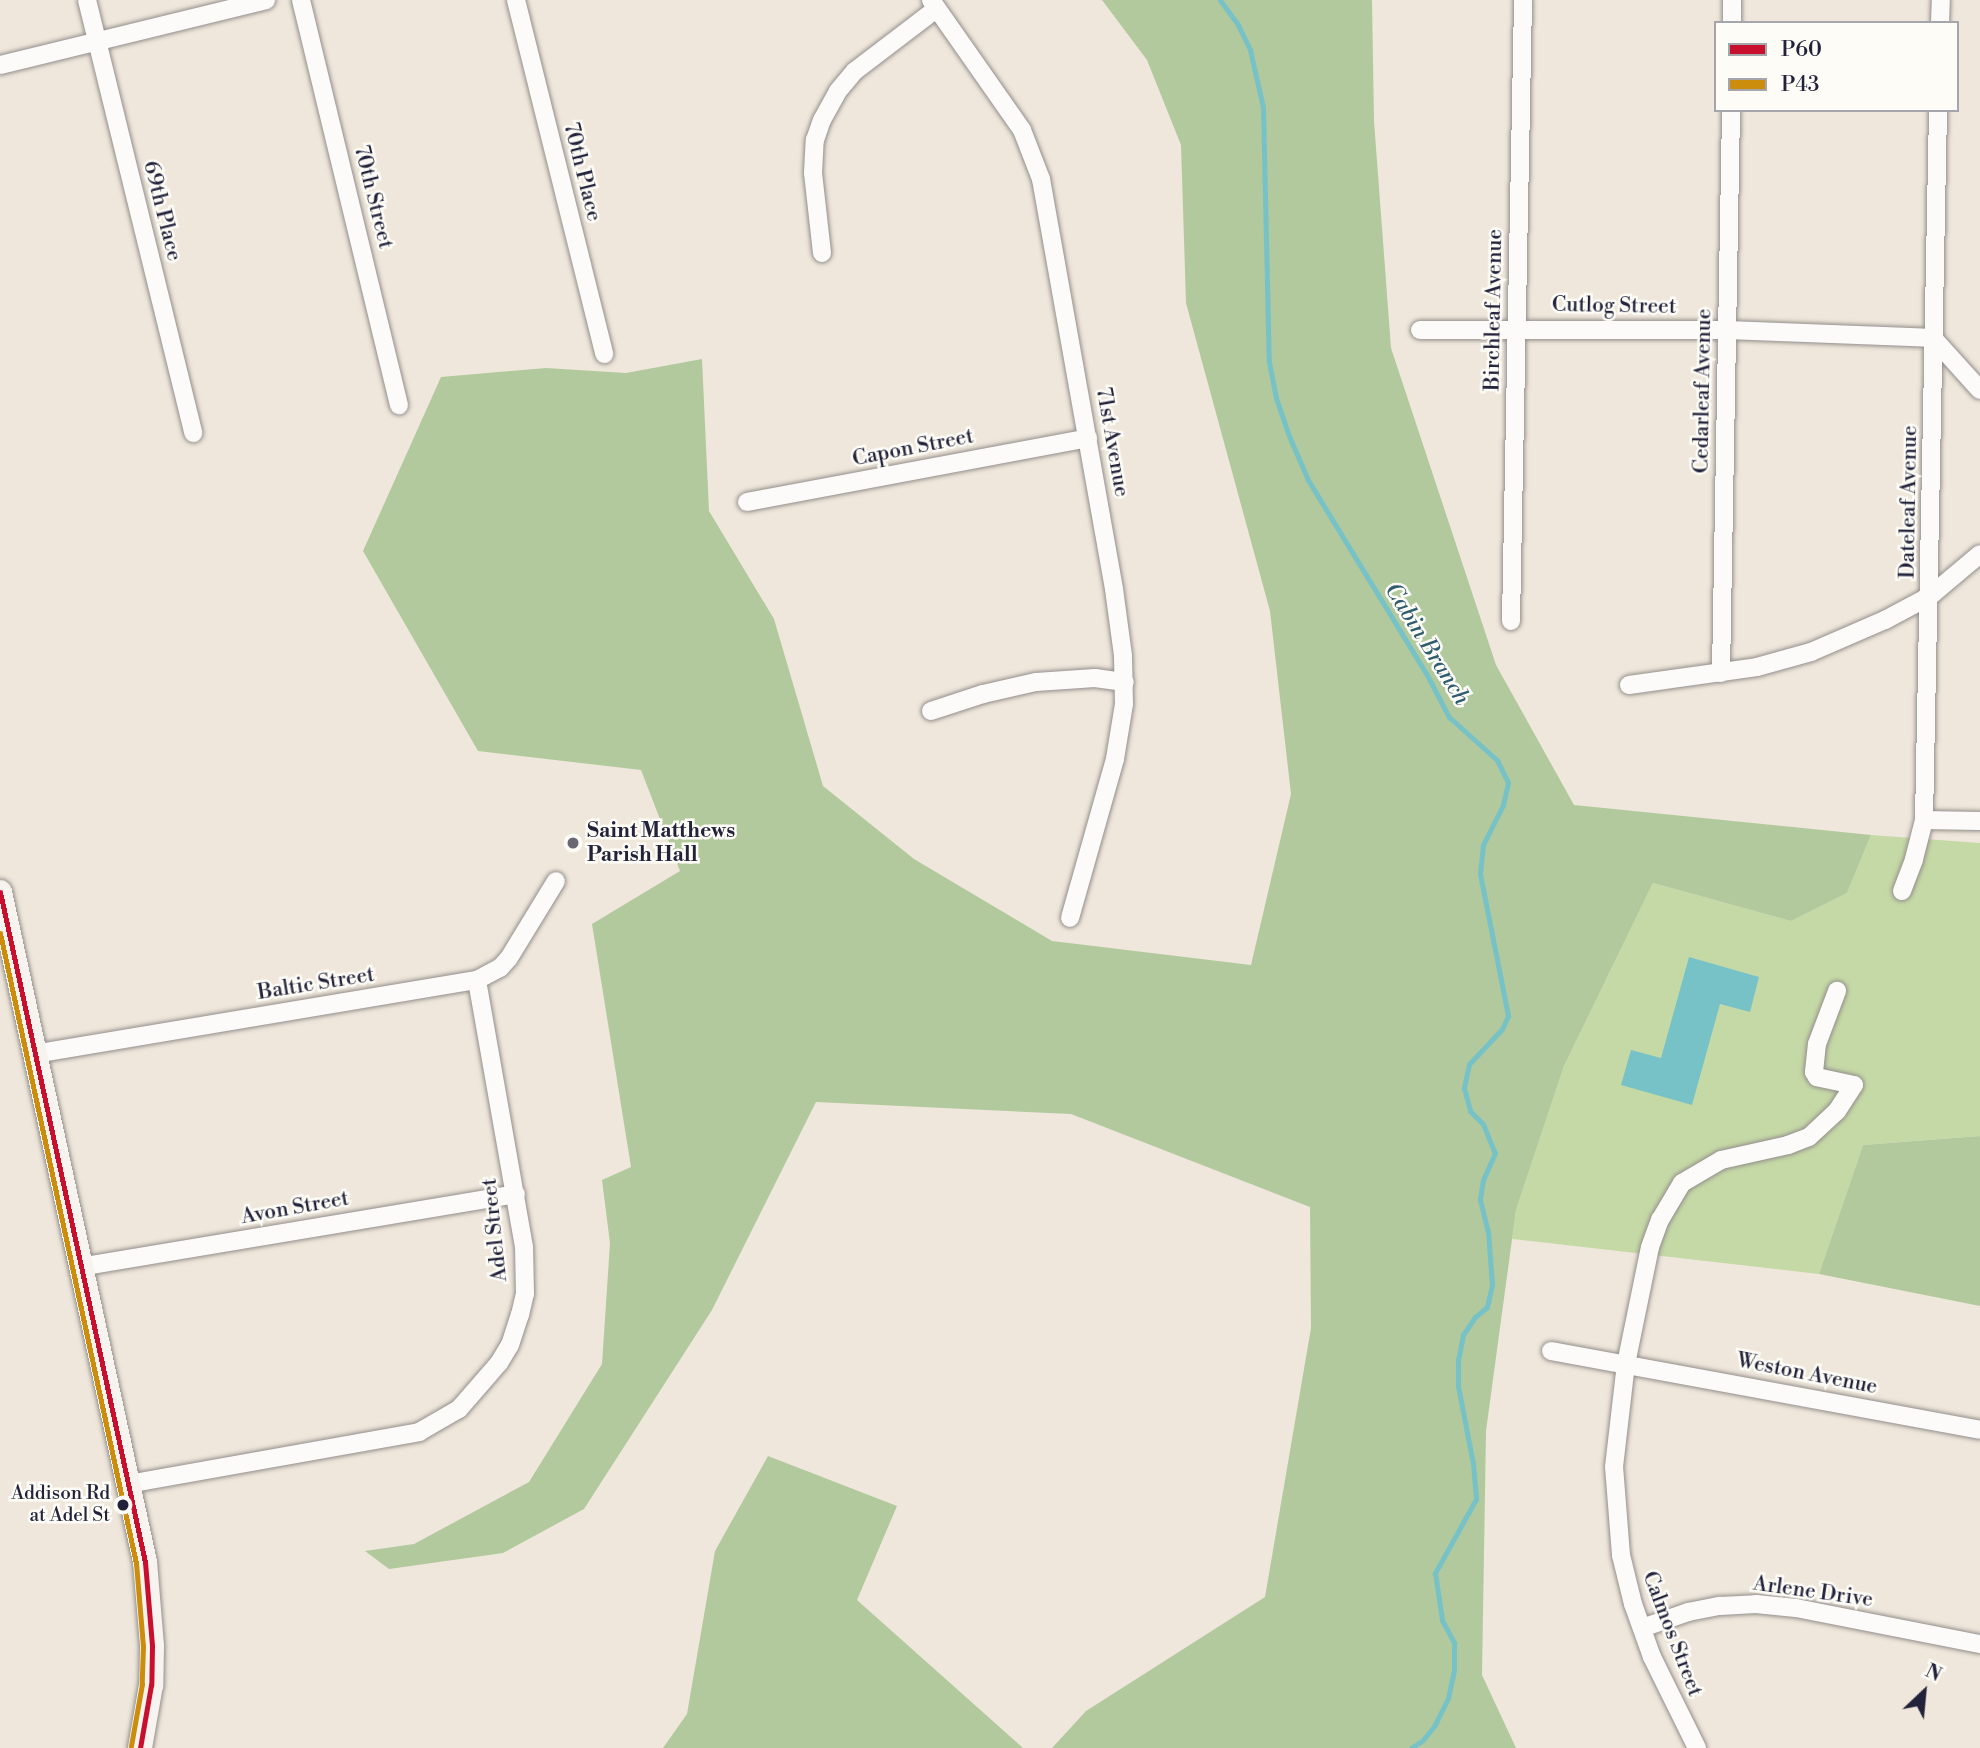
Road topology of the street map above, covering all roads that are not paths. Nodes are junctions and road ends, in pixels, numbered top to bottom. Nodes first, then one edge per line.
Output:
1 (87, 0) edge
2 (266, 0) edge
3 (301, 0) edge
4 (516, 0) edge
5 (1522, 0) edge
6 (1732, 0) edge
7 (1941, 0) edge
8 (934, 5) edge
9 (1732, 21) edge
10 (1940, 21) edge
11 (97, 41) junction
12 (0, 65) edge
13 (1731, 112) edge
14 (1938, 112) edge
15 (822, 253) dead end
16 (1517, 328) junction
17 (1420, 330) dead end
18 (1727, 330) junction
19 (1933, 338) junction
20 (604, 354) dead end
21 (1980, 390) edge
22 (399, 405) dead end
23 (193, 433) dead end
24 (1088, 438) junction
25 (747, 502) dead end
26 (1980, 554) edge
27 (1930, 596) junction
28 (1511, 621) dead end
29 (1721, 673) junction
30 (1125, 682) junction
31 (1629, 685) dead end
32 (931, 710) dead end
33 (1924, 820) junction
34 (1980, 821) edge
35 (556, 881) dead end
36 (1902, 891) dead end
37 (0, 892) edge
38 (1070, 918) dead end
39 (477, 980) junction
40 (1838, 991) dead end
41 (34, 1054) junction
42 (516, 1194) junction
43 (80, 1267) junction
44 (1552, 1351) dead end
45 (1626, 1364) junction
46 (1980, 1430) edge
47 (128, 1483) junction
48 (1642, 1628) junction
49 (1980, 1644) edge
50 (140, 1748) edge
51 (1697, 1748) edge

1 - 11 street, 69th Place
2 - 11 street
3 - 22 street, 70th Street
4 - 20 street, 70th Place
5 - 16 street, Birchleaf Avenue
6 - 9 street
7 - 10 street
8 - 15 street
8 - 24 street, 71st Avenue
11 - 12 street
11 - 23 street, 69th Place
13 - 18 street, Cedarleaf Avenue
14 - 19 street, Dateleaf Avenue
16 - 17 street, Cutlog Street
16 - 18 street, Cutlog Street
16 - 28 street, Birchleaf Avenue
18 - 19 street, Cutlog Street
18 - 29 street, Cedarleaf Avenue
19 - 21 street
19 - 27 street, Dateleaf Avenue
24 - 25 street, Capon Street
24 - 30 street, 71st Avenue
26 - 27 street
27 - 29 street
27 - 33 street, Dateleaf Avenue
29 - 31 street
30 - 32 street
30 - 38 street, 71st Avenue
33 - 34 street
33 - 36 street, Dateleaf Avenue
35 - 39 street, Baltic Street
37 - 41 main road
39 - 41 street, Baltic Street
39 - 42 street, Adel Street
40 - 45 street
41 - 43 main road
42 - 43 street, Avon Street
42 - 47 street, Adel Street
43 - 47 main road
44 - 45 street, Weston Avenue
45 - 46 street, Weston Avenue
45 - 48 street, Calmos Street
47 - 50 main road
48 - 49 street, Arlene Drive
48 - 51 street, Calmos Street

